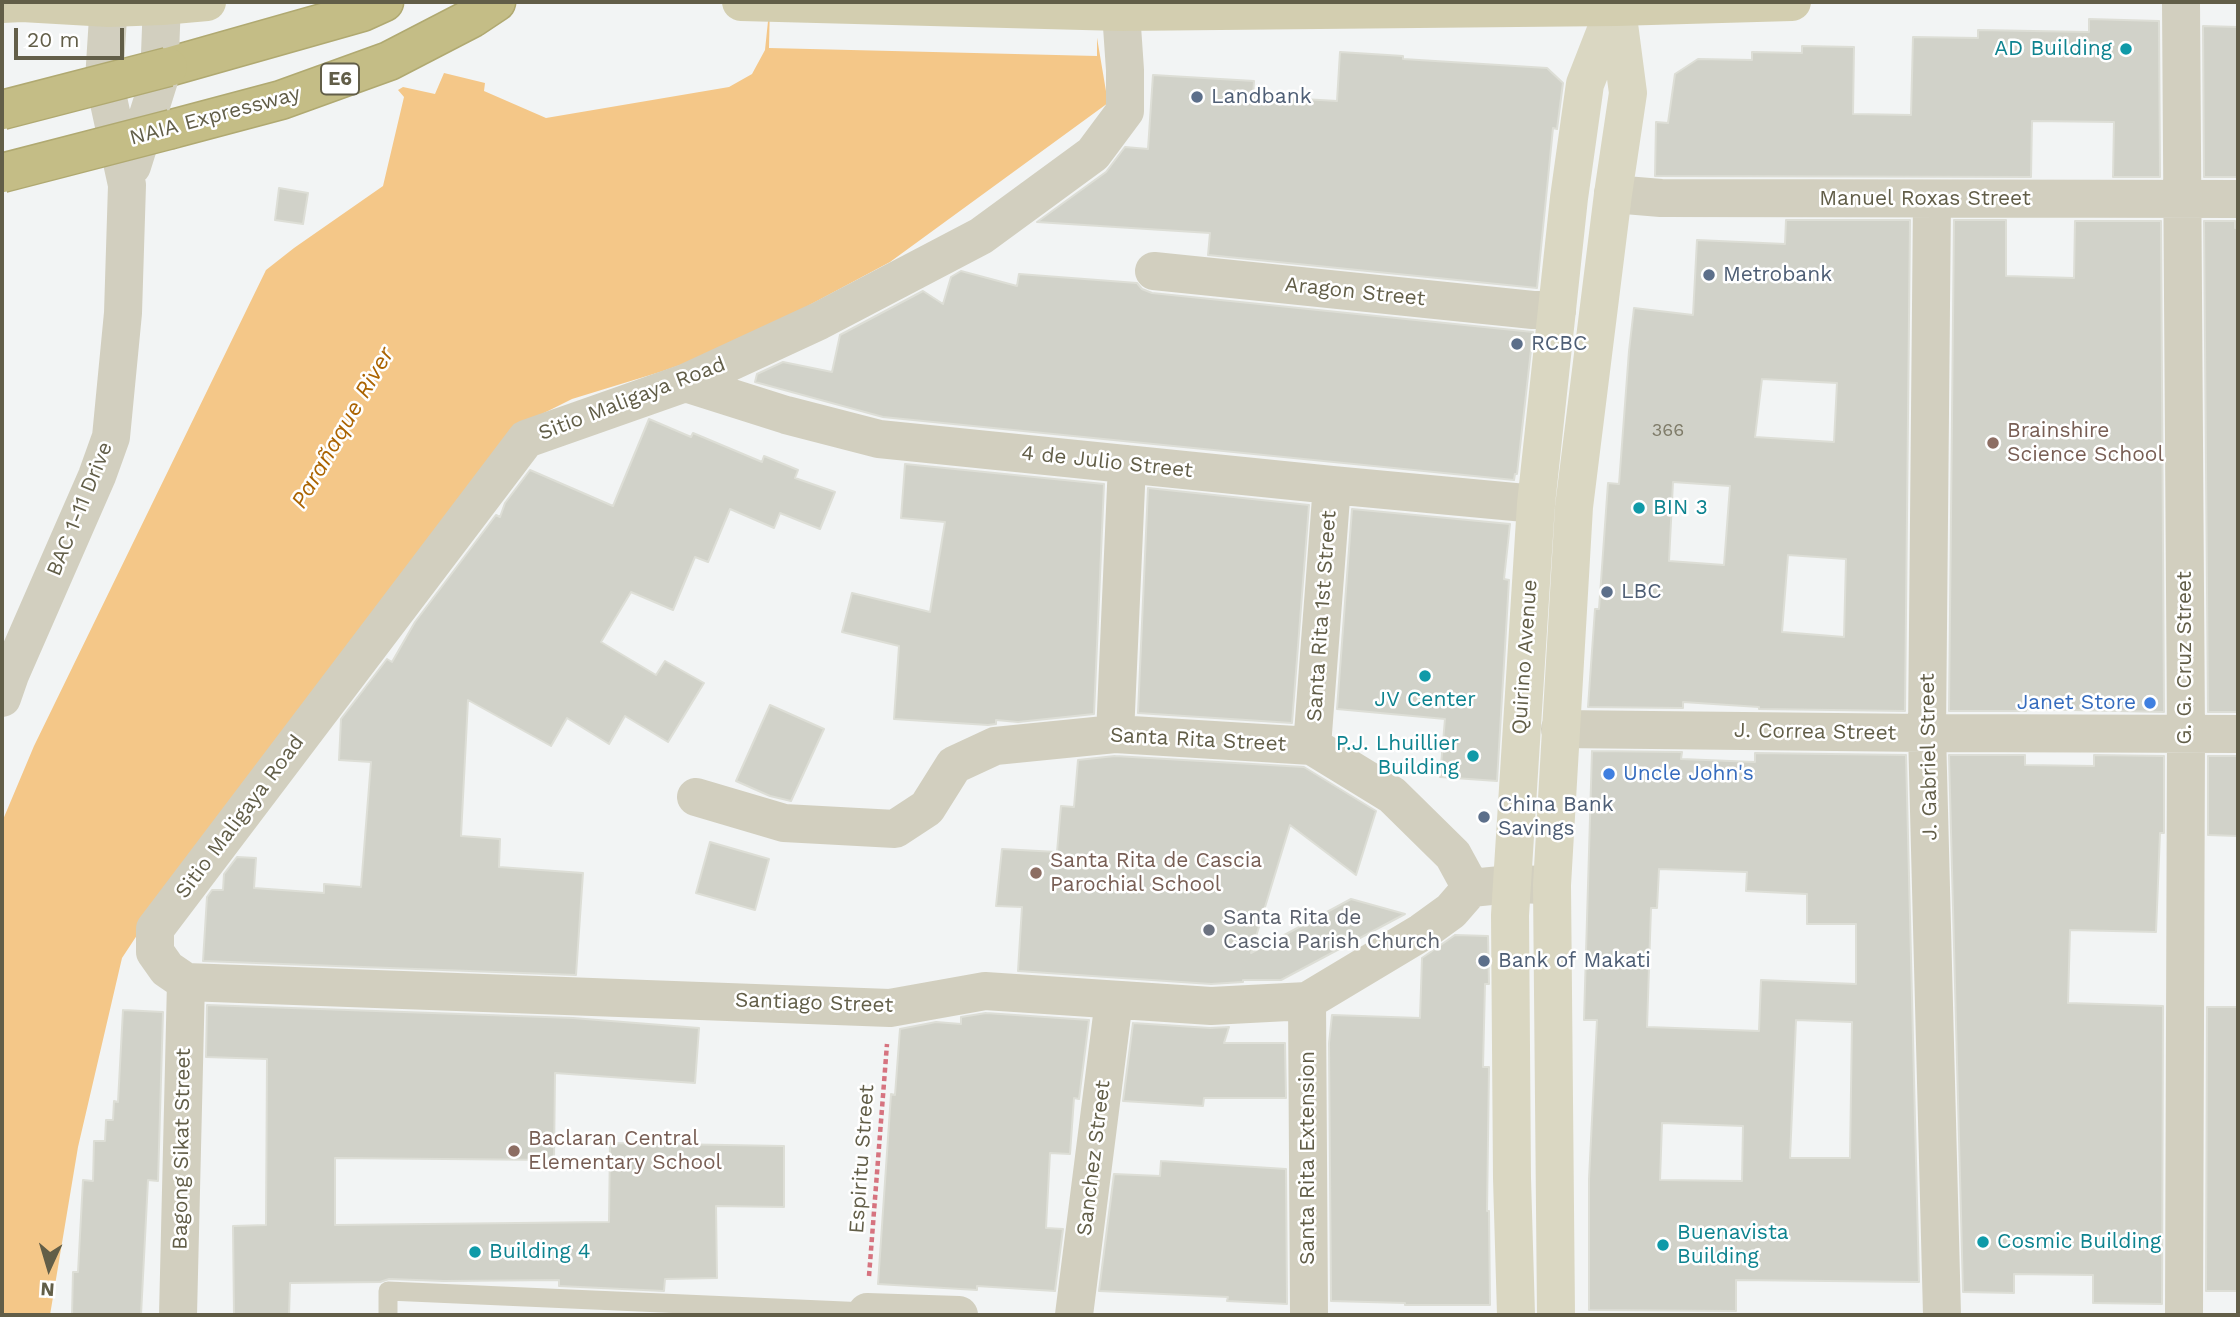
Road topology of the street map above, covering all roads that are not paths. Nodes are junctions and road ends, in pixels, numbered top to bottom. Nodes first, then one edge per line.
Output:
1 (207, 2) edge
2 (384, 2) edge
3 (496, 2) edge
4 (755, 2) edge
5 (1792, 2) edge
6 (2181, 2) edge
7 (16, 3) edge
8 (162, 4) edge
9 (1617, 4) edge
10 (109, 5) edge
11 (1112, 8) edge
12 (2, 110) edge
13 (2, 173) edge
14 (127, 185) junction
15 (1613, 194) junction
16 (1932, 199) junction
17 (2182, 199) junction
18 (2238, 200) edge
19 (1154, 271) dead end
20 (1557, 310) junction
21 (685, 383) junction
22 (1127, 464) junction
23 (1332, 485) junction
24 (1536, 504) junction
25 (2, 698) edge
26 (1560, 729) junction
27 (1927, 733) junction
28 (1115, 734) junction
29 (2186, 734) junction
30 (2238, 734) edge
31 (1312, 746) junction
32 (696, 797) dead end
33 (1511, 884) junction
34 (1552, 885) junction
35 (1471, 888) junction
36 (177, 976) junction
37 (1114, 1000) junction
38 (1307, 1001) junction
39 (698, 1310) edge
40 (867, 1312) joint
41 (178, 1315) edge
42 (388, 1315) edge
43 (960, 1315) edge
44 (1074, 1315) edge
45 (1309, 1315) edge
46 (1516, 1315) edge
47 (1556, 1315) edge
48 (1942, 1315) edge
49 (2184, 1315) edge

1 - 8 main road
2 - 12 highway, bridge
3 - 13 highway, NAIA Expressway / E6, bridge
4 - 11 main road
5 - 9 main road
6 - 17 street, G. G. Cruz Street
7 - 10 main road
8 - 10 main road
8 - 14 street, BAC 1-11 Drive
9 - 11 main road
9 - 15 main road, Quirino Avenue
9 - 20 main road, Quirino Avenue
10 - 14 street, BAC 1-11 Drive
11 - 21 street, Sitio Maligaya Road
14 - 25 street, BAC 1-11 Drive
15 - 16 street, Manuel Roxas Street
15 - 26 main road, Quirino Avenue
16 - 17 street, Manuel Roxas Street
16 - 27 street, J. Gabriel Street
17 - 18 street, Manuel Roxas Street
17 - 29 street, G. G. Cruz Street
19 - 20 street, Aragon Street
20 - 24 main road, Quirino Avenue
21 - 22 street, 4 de Julio Street
21 - 36 street, Sitio Maligaya Road
22 - 23 street, 4 de Julio Street
22 - 28 street
23 - 24 street, 4 de Julio Street
23 - 31 street, Santa Rita 1st Street
24 - 33 main road, Quirino Avenue
26 - 27 street, J. Correa Street
26 - 34 main road, Quirino Avenue
27 - 29 street, J. Correa Street
27 - 48 street, J. Gabriel Street
28 - 31 street, Santa Rita Street
28 - 32 street, Santa Rita Street
29 - 30 street, J. Correa Street
29 - 49 street, G. G. Cruz Street
31 - 35 street, Santa Rita Street
33 - 34 street
33 - 35 street
33 - 46 main road, Quirino Avenue
34 - 47 main road, Quirino Avenue
35 - 38 street, Santiago Street
36 - 37 street, Santiago Street
36 - 41 street, Bagong Sikat Street
37 - 38 street, Santiago Street
37 - 44 street, Sanchez Street
38 - 45 street, Santa Rita Extension
39 - 40 lane
39 - 42 lane
40 - 43 street

